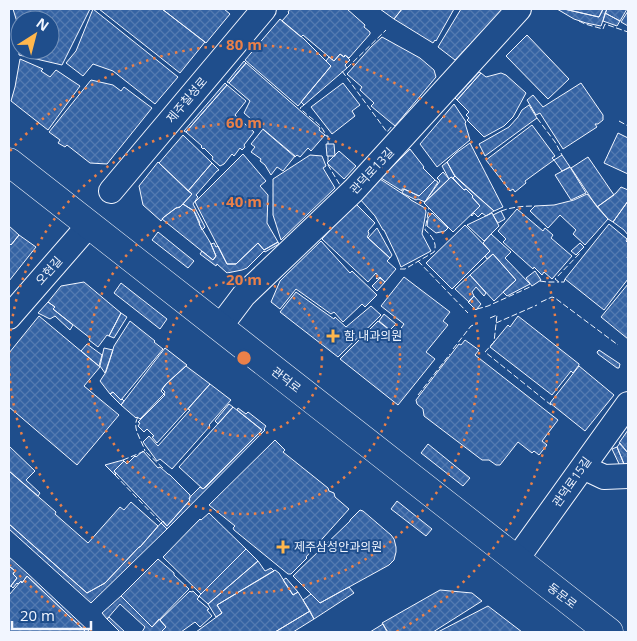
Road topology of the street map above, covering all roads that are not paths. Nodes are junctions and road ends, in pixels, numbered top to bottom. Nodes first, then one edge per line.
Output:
1 (264, 9) edge
2 (519, 9) edge
3 (9, 162) edge
4 (111, 191) dead end
5 (89, 225) junction
6 (9, 317) edge
7 (219, 328) junction
8 (628, 404) edge
9 (583, 467) junction
10 (628, 476) edge
11 (516, 560) junction
12 (609, 632) edge

1 - 4 street, 제주칠성로
2 - 7 street, 관덕로13길
3 - 5 main road, 관덕로
5 - 6 street, 오현길
5 - 7 main road, 관덕로
7 - 11 main road, 관덕로
8 - 9 street, 관덕로15길
9 - 10 street
9 - 11 street, 관덕로15길
11 - 12 main road, 동문로

